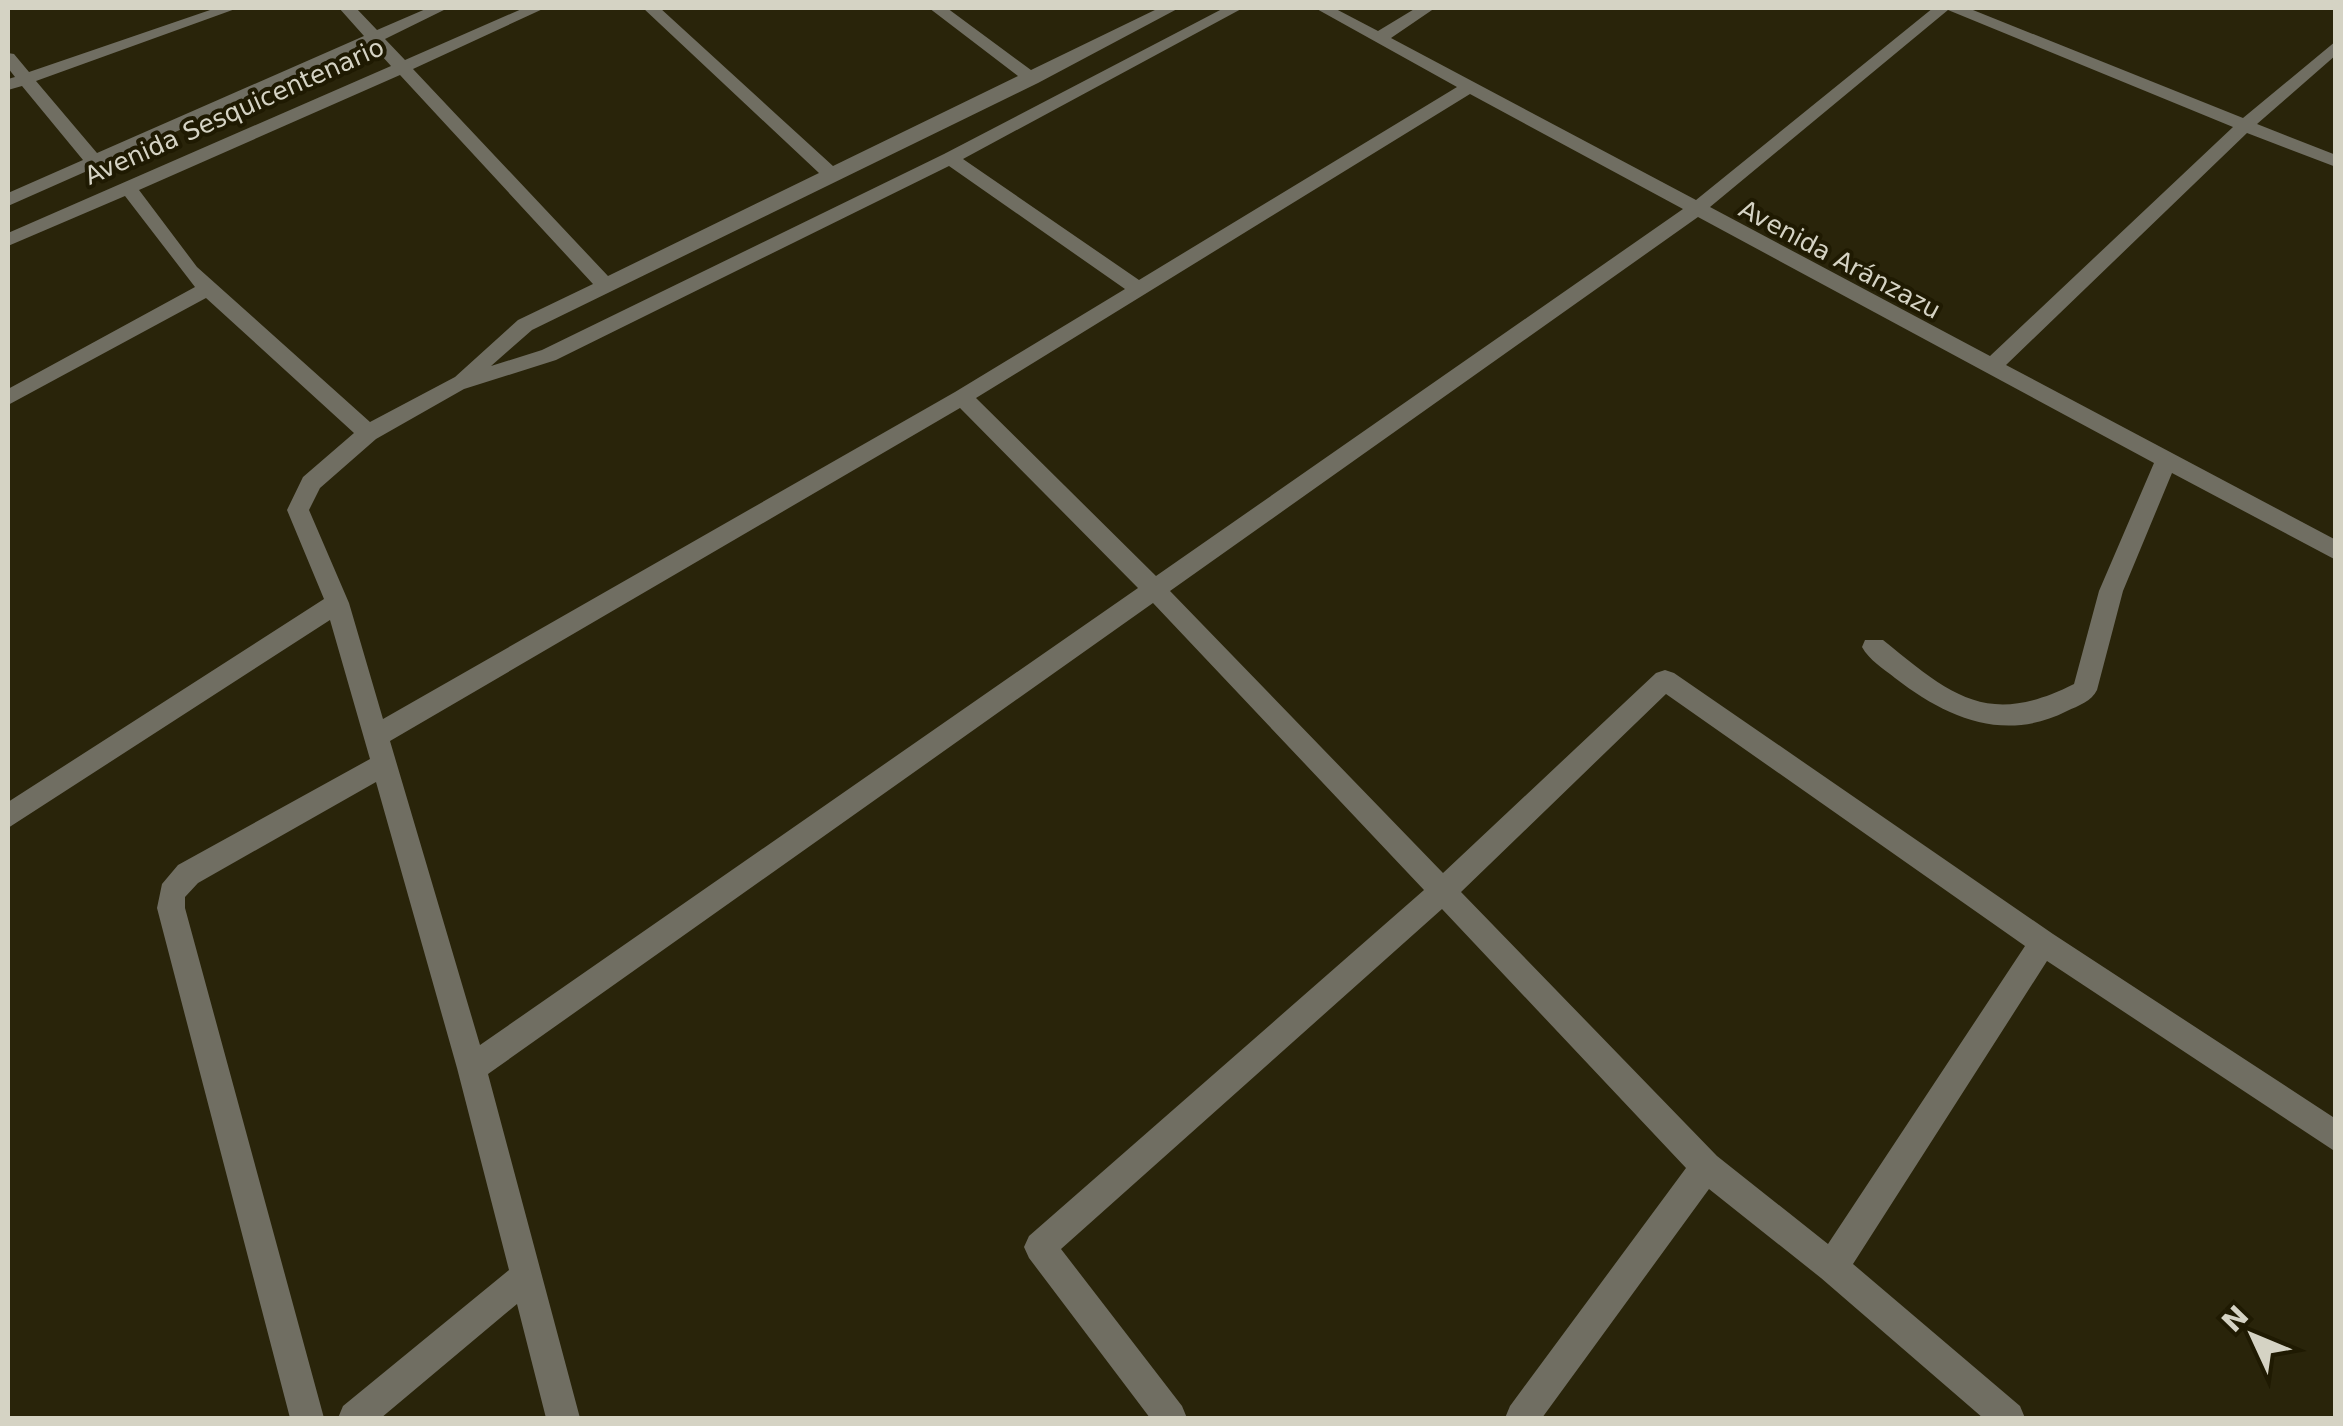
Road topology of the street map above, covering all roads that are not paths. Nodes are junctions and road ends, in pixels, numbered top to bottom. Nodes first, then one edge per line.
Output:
1 (230, 8) edge
2 (347, 8) edge
3 (440, 8) edge
4 (537, 8) edge
5 (651, 8) edge
6 (937, 8) edge
7 (1171, 8) edge
8 (1235, 8) edge
9 (1323, 8) edge
10 (1427, 8) edge
11 (1942, 8) edge
12 (1954, 8) edge
13 (377, 36) junction
14 (1380, 37) junction
15 (2336, 46) edge
16 (8, 58) edge
17 (402, 64) junction
18 (1032, 79) junction
19 (16, 82) edge
20 (1469, 87) junction
21 (951, 119) junction
22 (2246, 124) junction
23 (980, 142) junction
24 (950, 158) junction
25 (94, 162) junction
26 (2336, 162) edge
27 (833, 176) junction
28 (128, 186) junction
29 (8, 200) edge
30 (1695, 210) junction
31 (8, 240) edge
32 (607, 287) junction
33 (1140, 288) junction
34 (208, 289) junction
35 (1990, 368) junction
36 (457, 384) junction
37 (962, 397) junction
38 (8, 398) edge
39 (368, 433) junction
40 (2166, 461) junction
41 (2336, 551) edge
42 (1156, 591) junction
43 (337, 604) junction
44 (1874, 647) dead end
45 (378, 751) junction
46 (8, 816) edge
47 (1442, 892) junction
48 (2042, 944) junction
49 (472, 1068) junction
50 (2336, 1137) edge
51 (1706, 1167) junction
52 (1832, 1267) junction
53 (525, 1277) junction
54 (306, 1418) edge
55 (355, 1418) edge
56 (563, 1418) edge
57 (1170, 1418) edge
58 (1522, 1418) edge
59 (2008, 1418) edge

1 - 19 street
2 - 13 street
3 - 13 street, Avenida Sesquicentenario
4 - 17 street, Avenida Sesquicentenario
5 - 27 street
6 - 18 street
7 - 18 street
8 - 23 street
9 - 14 street, Avenida Aránzazu
10 - 14 street
11 - 30 street
12 - 22 street
13 - 17 street
13 - 25 street, Avenida Sesquicentenario
14 - 20 street, Avenida Aránzazu
15 - 22 street
16 - 19 street
17 - 28 street, Avenida Sesquicentenario
17 - 32 street
18 - 21 street
19 - 25 street
20 - 30 street, Avenida Aránzazu
20 - 33 street
21 - 23 street
21 - 27 street
22 - 26 street
22 - 35 street
23 - 24 street
24 - 33 street
24 - 36 street
25 - 29 street, Avenida Sesquicentenario
27 - 32 street
28 - 31 street, Avenida Sesquicentenario
28 - 34 street
30 - 35 street, Avenida Aránzazu
30 - 42 street
32 - 36 street
33 - 37 street
34 - 38 street
34 - 39 street
35 - 40 street, Avenida Aránzazu
36 - 39 street
37 - 42 street
37 - 45 street
39 - 43 street
40 - 41 street, Avenida Aránzazu
40 - 44 street
42 - 47 street
42 - 49 street
43 - 45 street
43 - 46 street
45 - 49 street
45 - 54 street
47 - 48 street
47 - 51 street
47 - 57 street
48 - 50 street
48 - 52 street
49 - 53 street
51 - 52 street
51 - 58 street
52 - 59 street
53 - 55 street
53 - 56 street

